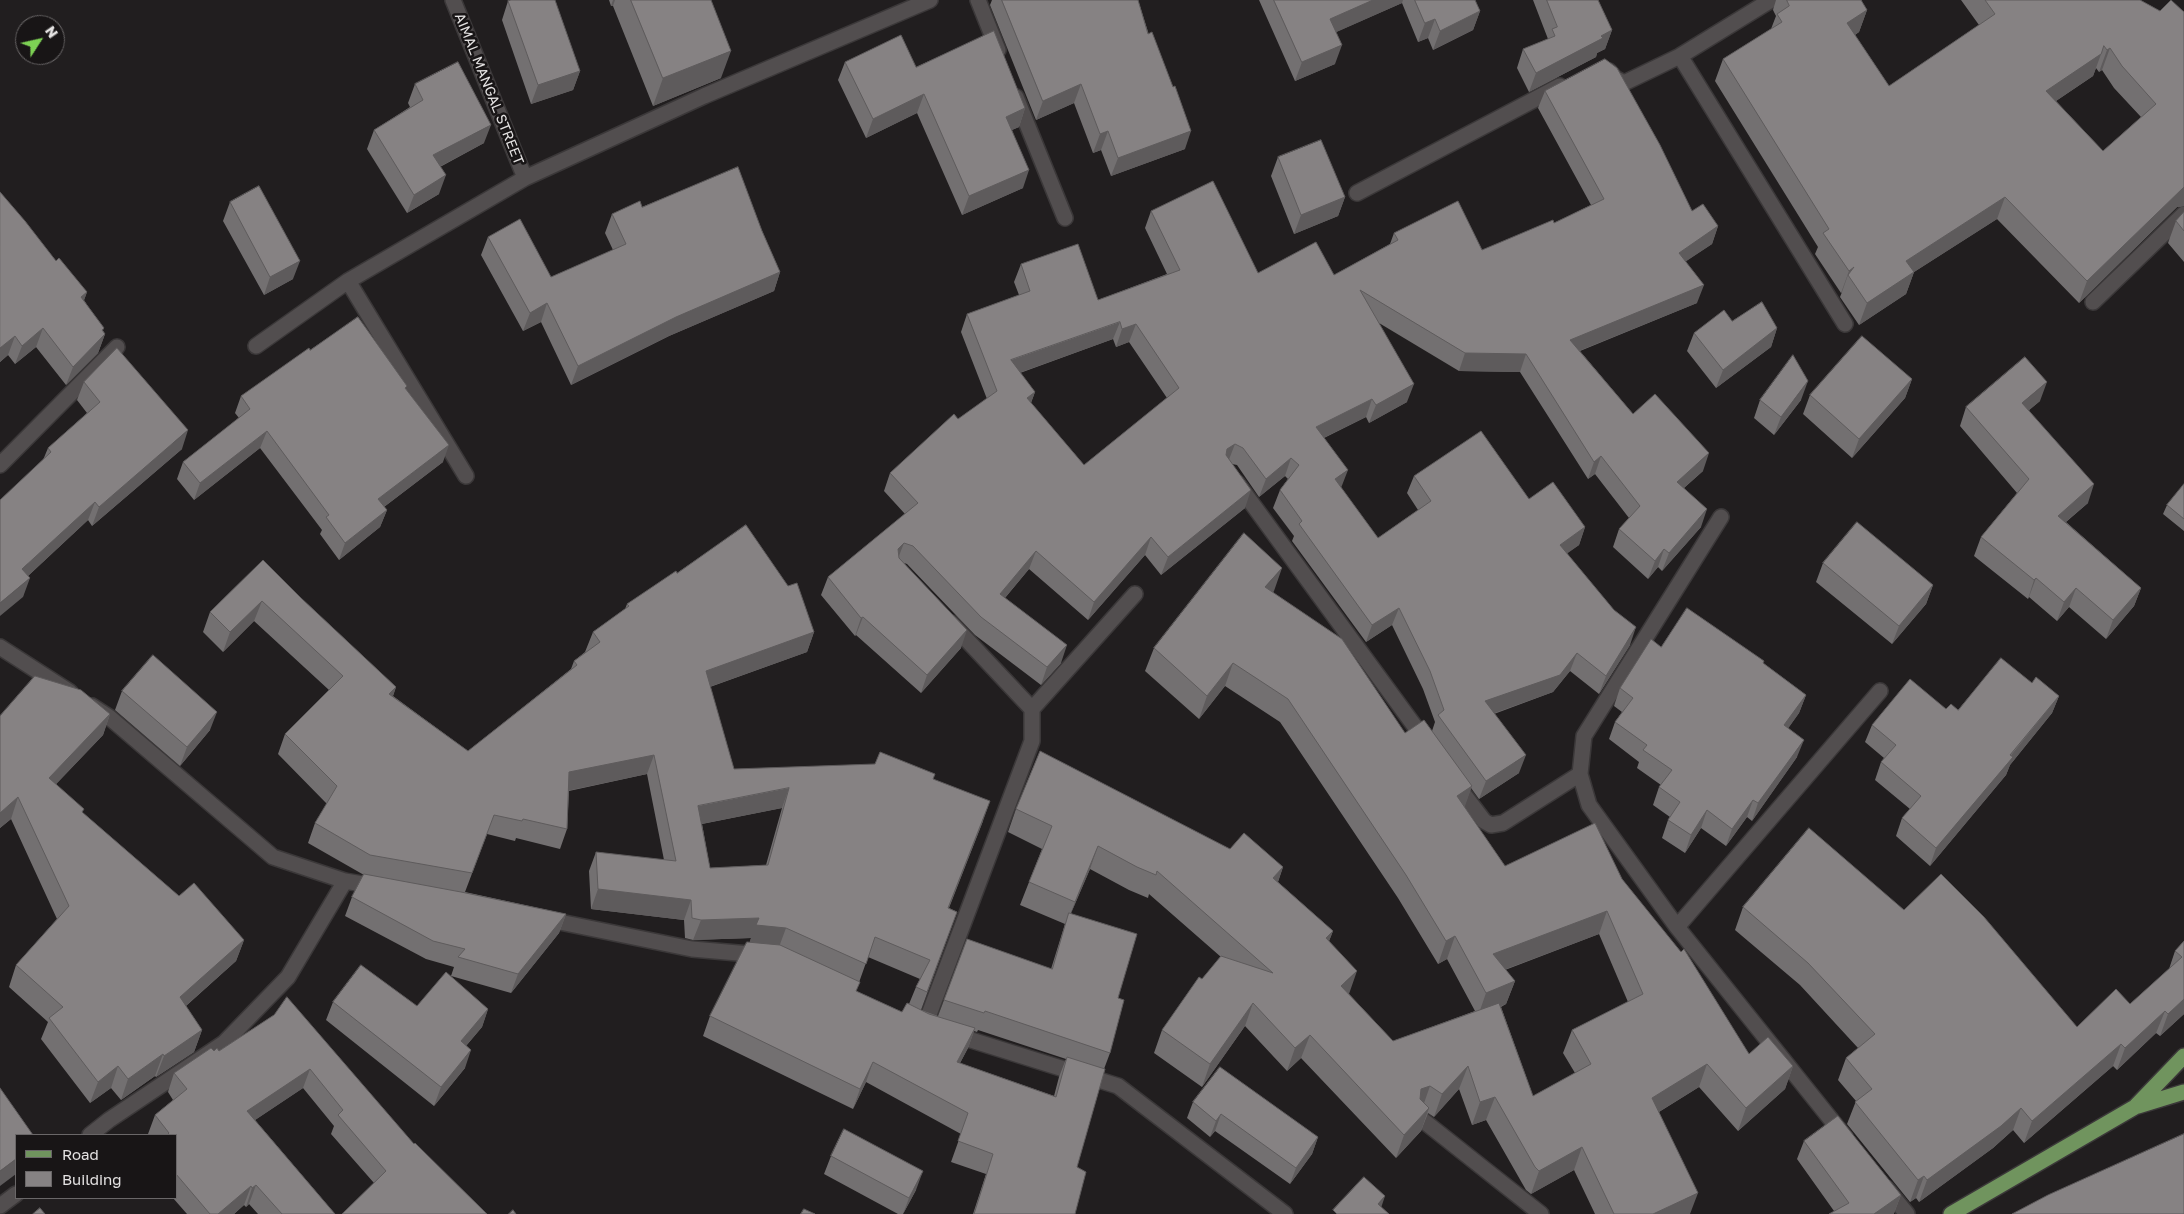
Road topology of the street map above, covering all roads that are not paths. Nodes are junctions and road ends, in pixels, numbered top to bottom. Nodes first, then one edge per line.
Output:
1 (453, 0) edge
2 (930, 0) edge
3 (978, 0) edge
4 (1771, 0) edge
5 (1680, 56) junction
6 (1003, 64) edge
7 (1599, 66) edge
8 (1573, 79) edge
9 (1011, 82) edge
10 (526, 178) junction
11 (1357, 193) dead end
12 (2184, 214) edge
13 (1065, 218) dead end
14 (348, 281) junction
15 (2092, 302) dead end
16 (1845, 324) dead end
17 (256, 346) dead end
18 (117, 347) edge
19 (0, 465) edge
20 (1229, 471) edge
21 (466, 476) dead end
22 (1721, 516) dead end
23 (1135, 594) dead end
24 (940, 612) edge
25 (0, 647) edge
26 (1880, 691) dead end
27 (1032, 709) junction
28 (1438, 758) edge
29 (1449, 774) edge
30 (1580, 774) junction
31 (345, 881) junction
32 (392, 889) edge
33 (532, 916) edge
34 (1677, 927) junction
35 (775, 956) edge
36 (908, 1017) edge
37 (925, 1025) junction
38 (2184, 1056) edge
39 (2184, 1092) edge
40 (2136, 1107) junction
41 (1420, 1118) edge
42 (91, 1134) edge
43 (1852, 1145) edge
44 (1876, 1176) edge
45 (15, 1195) edge
46 (0, 1206) edge
47 (1285, 1214) edge
48 (1541, 1214) edge
49 (1907, 1214) edge
50 (1951, 1214) edge

1 - 10 street, AIMAL MANGAL STREET
2 - 10 street
3 - 6 street
4 - 5 street
5 - 7 street
5 - 16 street
8 - 11 street
9 - 13 street
10 - 14 street
12 - 15 street
14 - 17 street
14 - 21 street
18 - 19 street
20 - 28 street
22 - 30 street
23 - 27 street
24 - 27 street
25 - 31 street
26 - 34 street
27 - 37 street
29 - 30 street
30 - 34 street
31 - 32 street
31 - 42 street
33 - 35 street
34 - 43 street
36 - 37 street
37 - 47 street
38 - 40 main road
39 - 40 main road
40 - 50 main road
41 - 48 street
44 - 49 street
45 - 46 street

